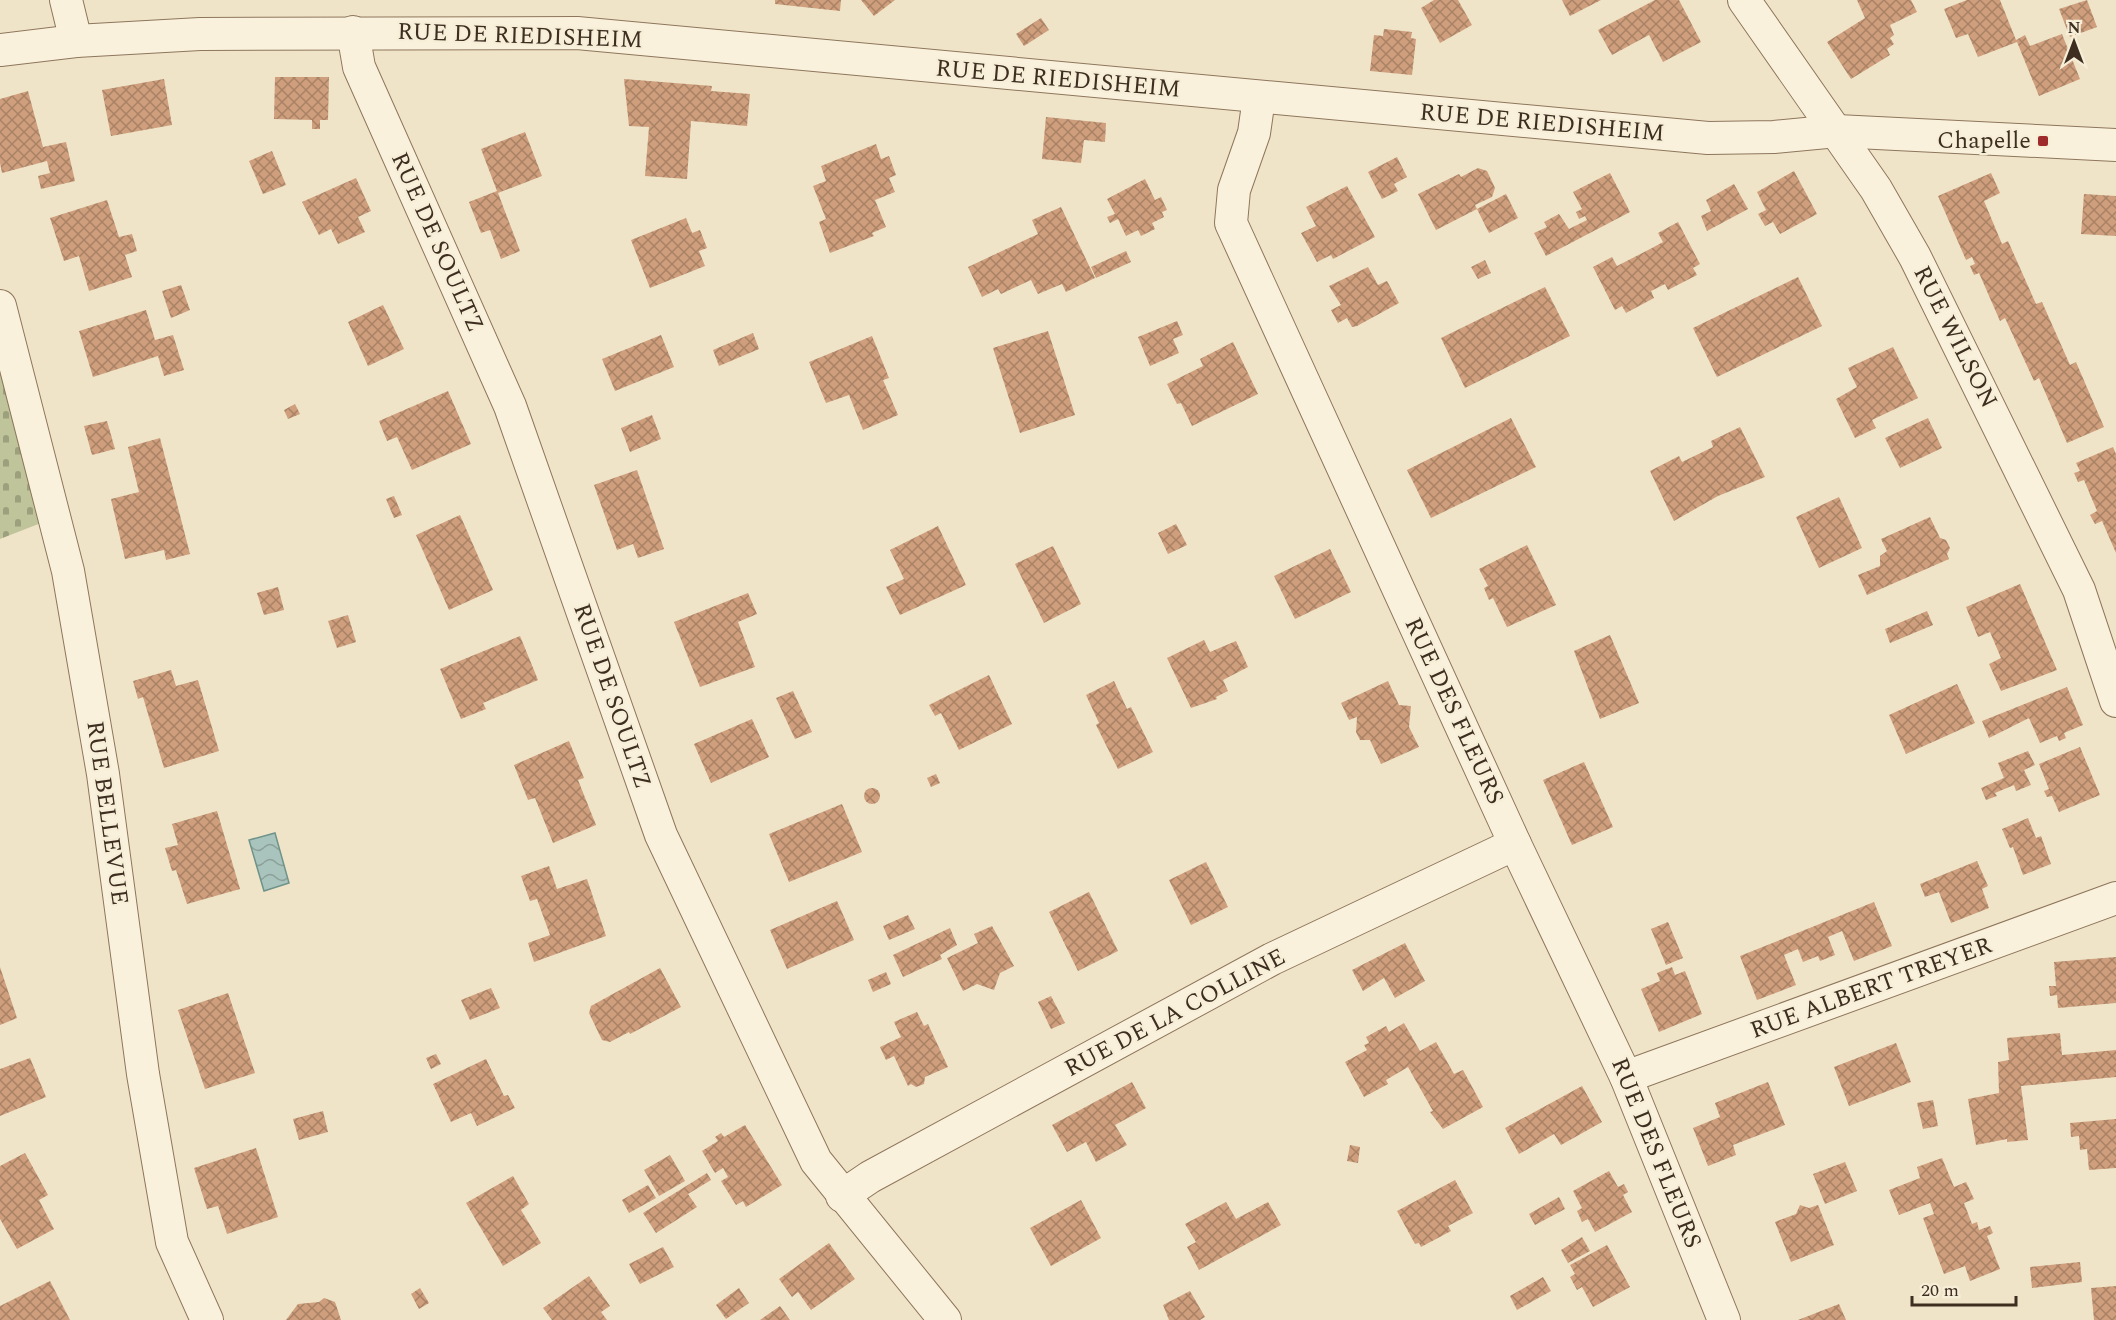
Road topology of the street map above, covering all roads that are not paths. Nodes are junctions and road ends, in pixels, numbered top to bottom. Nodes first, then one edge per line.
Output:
1 (66, 0) edge
2 (1744, 0) edge
3 (353, 32) junction
4 (76, 41) junction
5 (0, 51) edge
6 (1259, 98) junction
7 (1838, 131) junction
8 (2116, 145) edge
9 (0, 306) edge
10 (2116, 701) edge
11 (1515, 844) junction
12 (2116, 898) edge
13 (1626, 1077) junction
14 (842, 1196) junction
15 (207, 1320) edge
16 (945, 1320) edge
17 (1724, 1320) edge

1 - 4 street
2 - 7 street, RUE WILSON
3 - 4 street, RUE DE RIEDISHEIM
3 - 6 street, RUE DE RIEDISHEIM
3 - 14 street, RUE DE SOULTZ
4 - 5 street, RUE DE RIEDISHEIM
6 - 7 street, RUE DE RIEDISHEIM
6 - 11 street, RUE DES FLEURS
7 - 8 street, RUE DE RIEDISHEIM
7 - 10 street, RUE WILSON
9 - 15 street, RUE BELLEVUE
11 - 13 street, RUE DES FLEURS
11 - 14 street, RUE DE LA COLLINE
12 - 13 street, RUE ALBERT TREYER
13 - 17 street, RUE DES FLEURS
14 - 16 street, RUE DE SOULTZ

